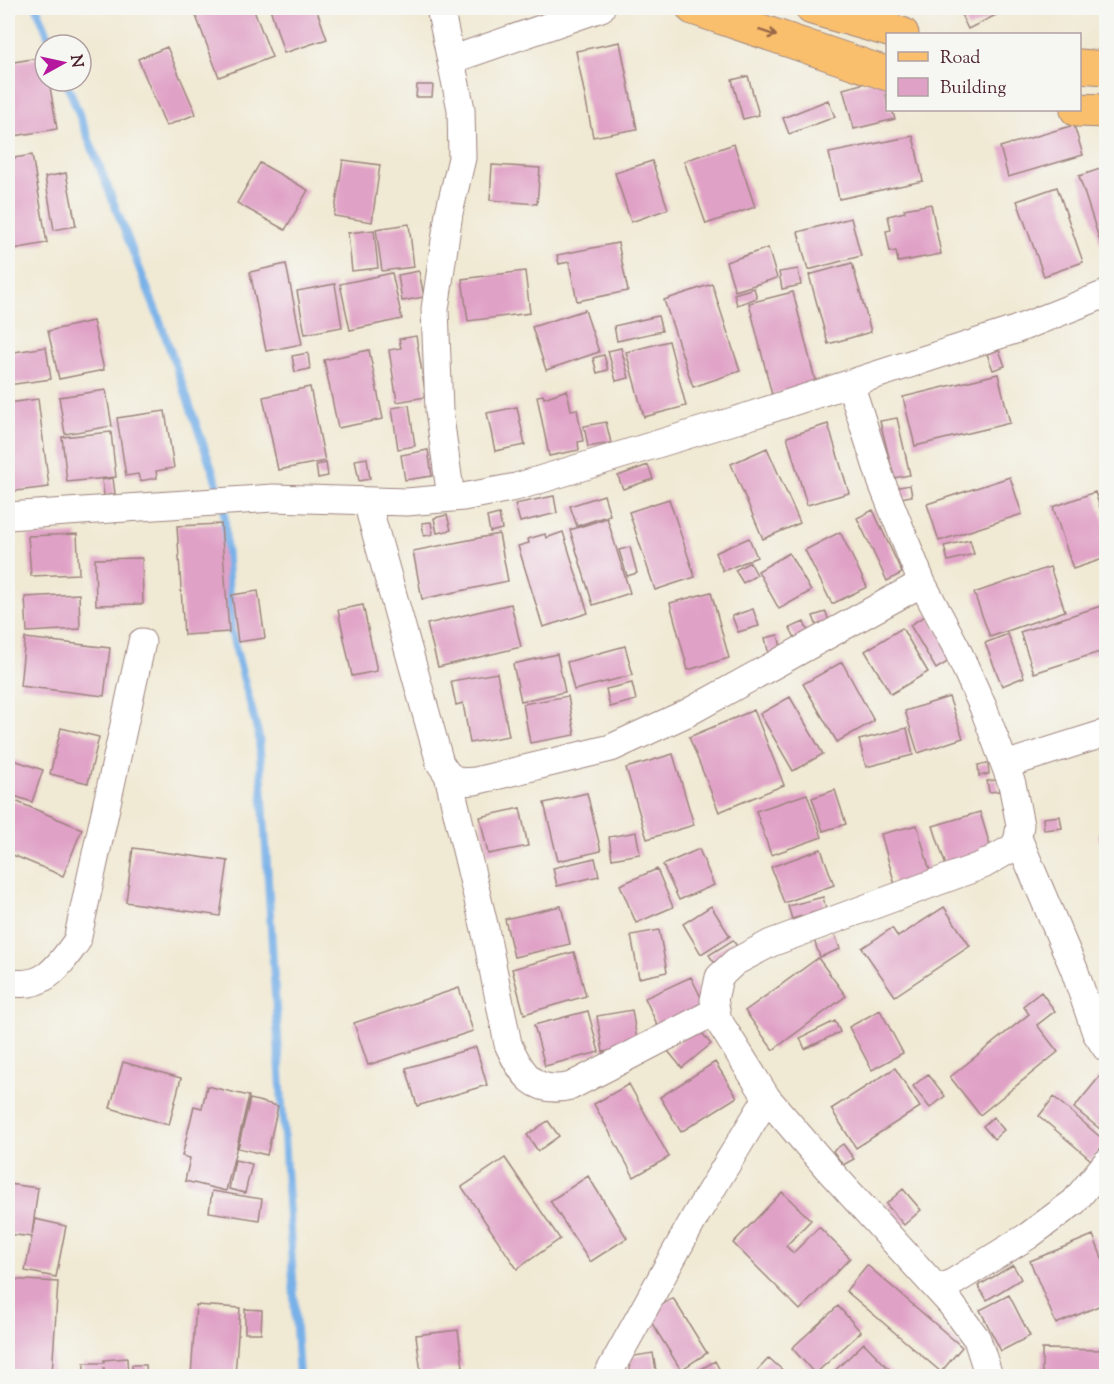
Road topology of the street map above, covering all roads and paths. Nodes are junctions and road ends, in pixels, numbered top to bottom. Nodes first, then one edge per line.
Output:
1 (440, 8) edge
2 (601, 8) edge
3 (693, 8) edge
4 (812, 8) edge
5 (899, 33) edge
6 (451, 60) junction
7 (1081, 66) edge
8 (1107, 68) edge
9 (886, 73) edge
10 (1081, 110) edge
11 (1107, 111) edge
12 (1107, 294) edge
13 (850, 383) junction
14 (451, 498) junction
15 (367, 502) junction
16 (8, 516) edge
17 (921, 582) junction
18 (142, 642) dead end
19 (1107, 733) edge
20 (1005, 765) junction
21 (448, 775) junction
22 (1018, 838) junction
23 (8, 981) edge
24 (716, 1011) junction
25 (1107, 1048) edge
26 (768, 1098) junction
27 (1107, 1163) edge
28 (939, 1291) junction
29 (607, 1377) edge
30 (989, 1377) edge

1 - 6 street
2 - 6 street
3 -> 9 main road
4 - 5 main road
6 - 14 street
7 - 8 main road
10 - 11 main road
12 - 13 street
13 - 14 street
13 - 17 street
14 - 15 street
15 - 16 street
15 - 21 street
17 - 20 street
17 - 21 street
18 - 23 street
19 - 20 street
20 - 22 street
21 - 24 street
22 - 24 street
22 - 25 street
24 - 26 street
26 - 28 street
26 - 29 street
27 - 28 street
28 - 30 street

